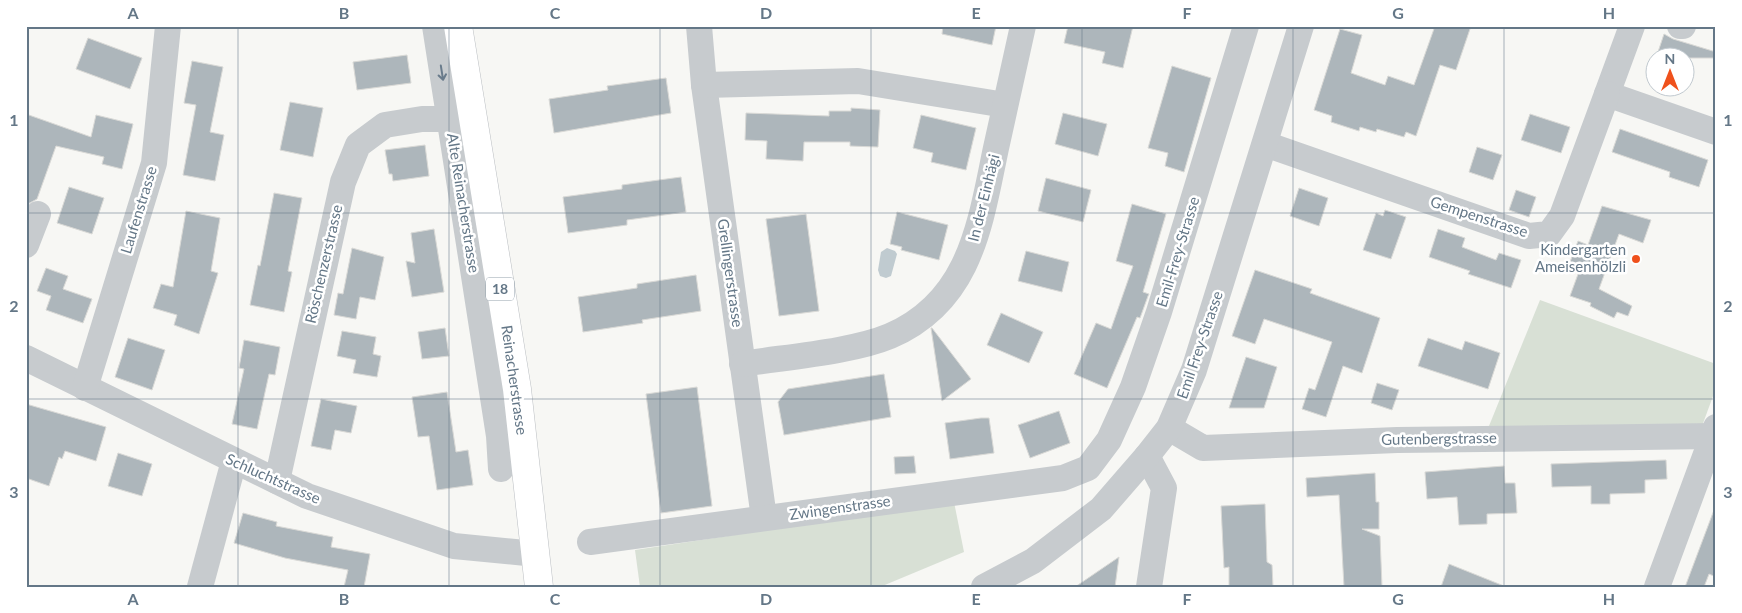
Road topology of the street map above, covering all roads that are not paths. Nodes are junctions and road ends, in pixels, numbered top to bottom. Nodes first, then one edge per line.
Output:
1 (168, 26) edge
2 (435, 26) edge
3 (458, 26) edge
4 (699, 26) edge
5 (1023, 26) edge
6 (1246, 26) edge
7 (1301, 26) edge
8 (1632, 26) edge
9 (704, 85) junction
10 (1607, 94) junction
11 (1005, 105) junction
12 (450, 120) junction
13 (1716, 132) edge
14 (1265, 144) junction
15 (38, 214) dead end
16 (26, 245) edge
17 (26, 358) edge
18 (742, 364) junction
19 (85, 388) junction
20 (1169, 428) junction
21 (1715, 433) edge
22 (1147, 456) junction
23 (234, 461) junction
24 (1088, 468) joint
25 (501, 469) dead end
26 (276, 481) junction
27 (764, 518) junction
28 (590, 542) dead end
29 (536, 554) junction
30 (200, 587) edge
31 (539, 587) edge
32 (984, 587) edge
33 (1149, 587) edge
34 (1657, 587) edge

1 - 19 street, Laufenstrasse
2 -> 12 street, Alte Reinacherstrasse
3 - 29 main road, Reinacherstrasse / 18
4 - 9 street, Grellingerstrasse
5 - 11 street, In der Einhägi
6 - 24 street, Emil-Frey-Strasse
7 - 14 street, Emil Frey-Strasse
8 - 10 street, Gempenstrasse
9 - 11 street
9 - 18 street, Grellingerstrasse
10 - 13 street
10 - 14 street, Gempenstrasse
11 - 18 street, In der Einhägi
12 - 25 street, Alte Reinacherstrasse
12 - 26 street, Röschenzerstrasse
14 - 20 street, Emil Frey-Strasse
15 - 16 street
17 - 19 street, Schluchtstrasse
18 - 27 street, Grellingerstrasse
19 - 23 street, Schluchtstrasse
20 - 21 street, Gutenbergstrasse
20 - 22 street, Emil Frey-Strasse
21 - 34 street
22 - 32 street, Emil Frey-Strasse
22 - 33 street
23 - 26 street, Schluchtstrasse
23 - 30 street
24 - 27 street, Zwingenstrasse
26 - 29 street, Schluchtstrasse
27 - 28 street, Zwingenstrasse
29 - 31 main road, Reinacherstrasse / 18

